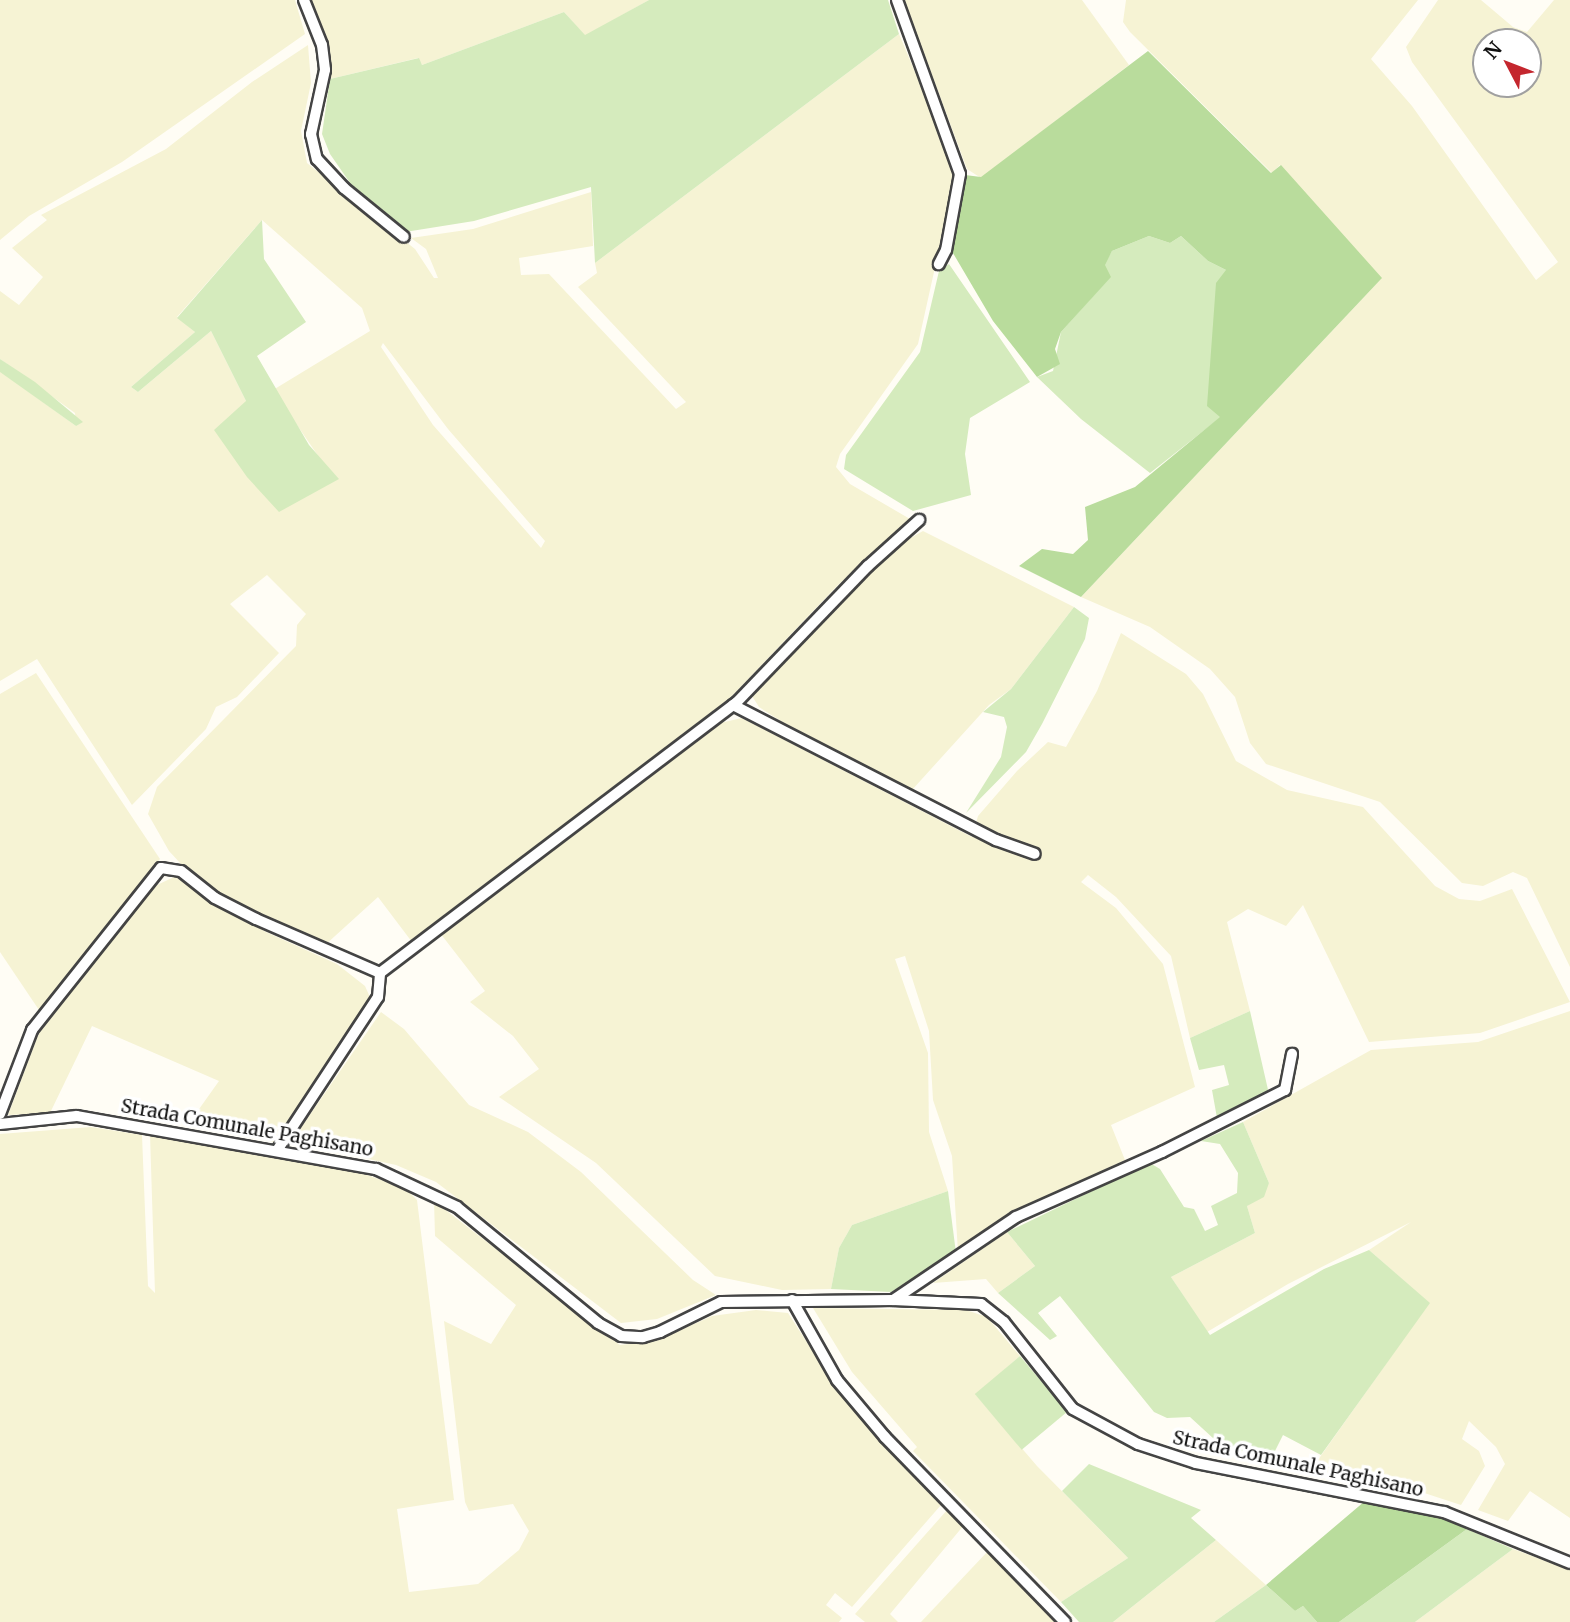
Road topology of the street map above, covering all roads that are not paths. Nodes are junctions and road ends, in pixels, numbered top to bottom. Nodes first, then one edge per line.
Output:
1 (304, 0) edge
2 (897, 0) edge
3 (404, 237) dead end
4 (939, 264) dead end
5 (919, 520) dead end
6 (733, 705) junction
7 (1035, 854) dead end
8 (380, 973) junction
9 (1292, 1054) dead end
10 (0, 1114) edge
11 (0, 1124) edge
12 (278, 1149) junction
13 (792, 1300) junction
14 (893, 1300) junction
15 (1570, 1563) edge
16 (1065, 1622) edge

1 - 3 street
2 - 4 street
5 - 6 street
6 - 7 street
6 - 8 street
8 - 10 street
8 - 12 street
9 - 14 street
11 - 12 street, Strada Comunale Paghisano
12 - 13 street, Strada Comunale Paghisano
13 - 14 street, Strada Comunale Paghisano
13 - 16 street
14 - 15 street, Strada Comunale Paghisano

